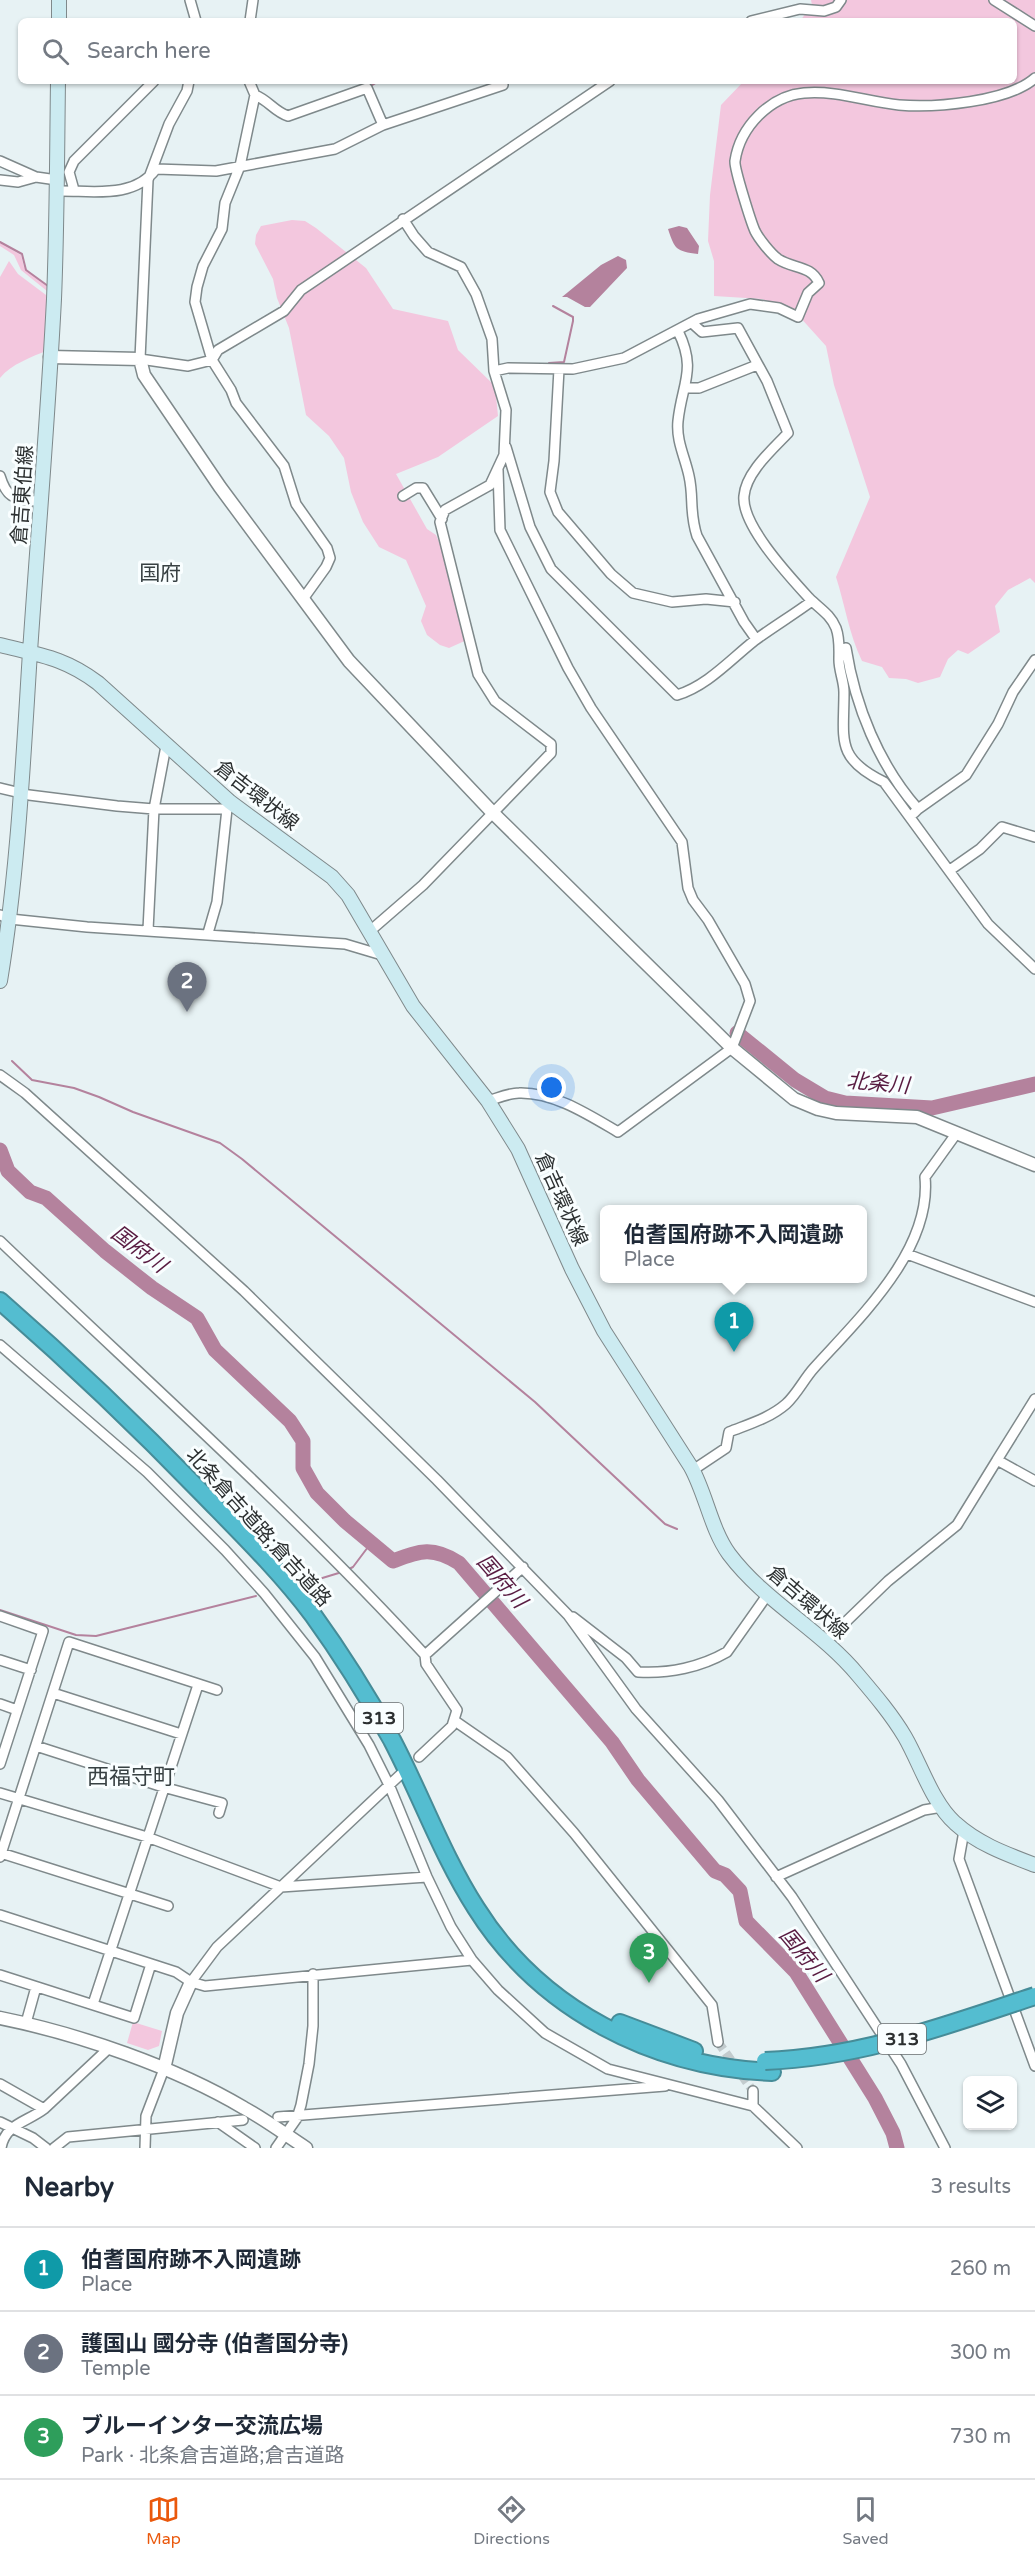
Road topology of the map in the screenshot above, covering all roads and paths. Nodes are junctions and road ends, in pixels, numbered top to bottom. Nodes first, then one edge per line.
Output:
1 (58, 0) edge
2 (190, 0) edge
3 (253, 0) edge
4 (841, 0) edge
5 (994, 0) edge
6 (59, 18) edge
7 (195, 18) edge
8 (250, 18) edge
9 (763, 18) edge
10 (1035, 26) edge
11 (1035, 78) edge
12 (58, 84) edge
13 (151, 84) edge
14 (188, 84) edge
15 (250, 84) edge
16 (606, 84) edge
17 (503, 85) dead end
18 (255, 95) junction
19 (383, 125) junction
20 (0, 161) edge
21 (240, 166) junction
22 (36, 177) junction
23 (0, 180) edge
24 (148, 180) junction
25 (57, 186) junction
26 (74, 190) junction
27 (404, 219) junction
28 (693, 322) junction
29 (678, 330) junction
30 (50, 357) junction
31 (140, 359) junction
32 (212, 360) junction
33 (757, 365) junction
34 (558, 369) junction
35 (494, 370) junction
36 (685, 388) junction
37 (504, 442) junction
38 (498, 470) junction
39 (0, 476) edge
40 (403, 496) dead end
41 (42, 502) junction
42 (442, 519) junction
43 (303, 599) junction
44 (812, 601) junction
45 (735, 603) junction
46 (756, 639) junction
47 (0, 645) edge
48 (846, 648) dead end
49 (30, 652) junction
50 (1035, 660) edge
51 (166, 746) junction
52 (0, 788) edge
53 (22, 792) junction
54 (228, 806) junction
55 (154, 809) junction
56 (918, 809) junction
57 (492, 812) junction
58 (910, 816) junction
59 (1035, 837) edge
60 (950, 870) junction
61 (5, 917) edge
62 (148, 930) junction
63 (370, 931) junction
64 (208, 933) junction
65 (382, 955) junction
66 (1035, 969) edge
67 (0, 981) edge
68 (732, 1048) junction
69 (0, 1075) edge
70 (488, 1101) junction
71 (956, 1134) junction
72 (1035, 1165) edge
73 (0, 1241) edge
74 (907, 1254) junction
75 (0, 1290) edge
76 (0, 1301) edge
77 (1035, 1302) edge
78 (0, 1345) edge
79 (1035, 1399) edge
80 (998, 1460) junction
81 (693, 1470) junction
82 (1035, 1481) edge
83 (523, 1567) junction
84 (768, 1594) junction
85 (568, 1615) junction
86 (0, 1616) edge
87 (825, 1642) junction
88 (428, 1653) junction
89 (0, 1660) edge
90 (31, 1670) junction
91 (198, 1684) junction
92 (217, 1690) dead end
93 (53, 1693) junction
94 (0, 1704) edge
95 (17, 1710) junction
96 (455, 1721) junction
97 (181, 1734) junction
98 (36, 1746) junction
99 (3, 1748) edge
100 (419, 1757) dead end
101 (0, 1764) edge
102 (401, 1774) dead end
103 (390, 1786) junction
104 (163, 1787) junction
105 (0, 1793) edge
106 (19, 1799) junction
107 (942, 1807) junction
108 (219, 1813) dead end
109 (964, 1831) junction
110 (147, 1837) junction
111 (1, 1855) edge
112 (1035, 1865) edge
113 (427, 1877) junction
114 (776, 1877) junction
115 (281, 1887) junction
116 (129, 1895) junction
117 (168, 1905) dead end
118 (0, 1915) edge
119 (110, 1949) junction
120 (472, 1960) junction
121 (151, 1964) junction
122 (313, 1974) junction
123 (0, 1975) edge
124 (191, 1982) junction
125 (36, 1987) junction
126 (1035, 1996) edge
127 (93, 2004) junction
128 (1035, 2006) edge
129 (0, 2018) edge
130 (26, 2023) junction
131 (718, 2042) tunnel mouth
132 (108, 2049) junction
133 (769, 2066) junction
134 (1035, 2066) edge
135 (164, 2069) junction
136 (0, 2084) edge
137 (677, 2085) junction
138 (753, 2091) tunnel mouth
139 (753, 2106) junction
140 (44, 2109) junction
141 (298, 2115) junction
142 (278, 2117) dead end
143 (243, 2120) dead end
144 (0, 2122) edge
145 (218, 2122) junction
146 (11, 2127) junction
147 (144, 2129) junction
148 (285, 2134) junction
149 (1, 2148) edge
150 (46, 2148) edge
151 (54, 2148) edge
152 (145, 2148) edge
153 (255, 2148) edge
154 (276, 2148) edge
155 (306, 2148) edge
156 (797, 2148) edge
157 (945, 2148) edge

1 - 6 main road
2 - 7 street
3 - 8 street
4 - 9 street
5 - 10 street
11 - 28 street
12 - 25 main road, 倉吉東伯線
13 - 26 street
14 - 24 street
15 - 18 street
16 - 27 street
17 - 19 street
18 - 19 street
18 - 21 street
19 - 21 street
20 - 22 street
21 - 24 street
21 - 32 street
22 - 23 street
22 - 25 street
24 - 26 street
24 - 31 street
25 - 26 street
25 - 30 main road, 倉吉東伯線
27 - 32 street
27 - 35 street
28 - 29 street
28 - 33 street
29 - 34 street
29 - 36 street
30 - 31 street
30 - 41 main road, 倉吉東伯線
31 - 32 street
31 - 43 street
32 - 43 street
33 - 36 street
33 - 44 street
34 - 35 street
34 - 45 street
35 - 37 street
36 - 45 street
37 - 38 street
37 - 46 street
38 - 42 street
38 - 68 street
39 - 41 street
40 - 42 street
41 - 49 main road, 倉吉東伯線
42 - 57 street
43 - 57 street
44 - 46 street
44 - 58 street
45 - 46 street
47 - 49 main road, 倉吉環状線
48 - 56 street
49 - 51 main road, 倉吉環状線
49 - 53 main road, 倉吉東伯線
50 - 56 street
51 - 54 main road, 倉吉環状線
51 - 55 street
52 - 53 street
53 - 55 street
53 - 61 main road, 倉吉東伯線
54 - 55 street
54 - 63 main road, 倉吉環状線
54 - 64 street
55 - 62 street
56 - 58 street
57 - 63 street
57 - 68 street
58 - 60 street
59 - 60 street
60 - 66 street
61 - 62 street
61 - 67 main road, 倉吉東伯線
62 - 64 street
63 - 65 main road, 倉吉環状線
64 - 65 street
65 - 70 main road, 倉吉環状線
68 - 70 street
68 - 71 street
69 - 83 street
70 - 81 main road, 倉吉環状線
71 - 72 street
71 - 74 street
73 - 88 street
74 - 77 street
74 - 81 street
75 - 133 highway, 北条倉吉道路;倉吉道路 / 313
76 - 133 highway, 北条倉吉道路;倉吉道路 / 313
78 - 103 street
79 - 80 street
80 - 82 street
80 - 87 street
81 - 84 main road, 倉吉環状線
83 - 85 street
83 - 88 street
84 - 85 street
84 - 87 main road, 倉吉環状線
85 - 114 street
86 - 90 street
87 - 107 main road, 倉吉環状線
88 - 96 street
89 - 90 street
90 - 95 street
91 - 92 street
91 - 93 street
91 - 97 street
93 - 97 street
93 - 98 street
94 - 95 street
95 - 99 street
96 - 100 street
96 - 131 street
97 - 104 street
98 - 104 street
98 - 106 street
99 - 101 street
102 - 103 street
103 - 113 street
103 - 115 street
104 - 108 street
104 - 110 street
105 - 106 street
106 - 110 street
106 - 111 street
107 - 109 main road, 倉吉環状線
107 - 114 street
109 - 112 main road, 倉吉環状線
109 - 134 street
110 - 115 street
110 - 116 street
111 - 116 street
113 - 115 street
113 - 120 street
114 - 157 street
115 - 124 street
116 - 117 street
116 - 119 street
118 - 119 street
119 - 121 street
119 - 127 street
120 - 122 street
120 - 137 street
121 - 124 street
121 - 127 street
122 - 124 street
122 - 141 street
123 - 125 street
124 - 135 street
125 - 127 street
125 - 130 street
126 - 133 highway, 北条倉吉道路;倉吉道路 / 313, bridge
128 - 133 highway, 北条倉吉道路;倉吉道路 / 313
129 - 130 street
130 - 132 street
132 - 135 street
132 - 140 street
135 - 147 street
135 - 148 street
136 - 140 street
137 - 139 street
137 - 141 street
138 - 139 street
139 - 156 street
140 - 146 street
141 - 142 street
141 - 148 street
143 - 145 street
144 - 146 street
145 - 147 street
145 - 153 street
146 - 149 street
146 - 150 street
147 - 151 street
147 - 152 street
148 - 154 street
148 - 155 street

